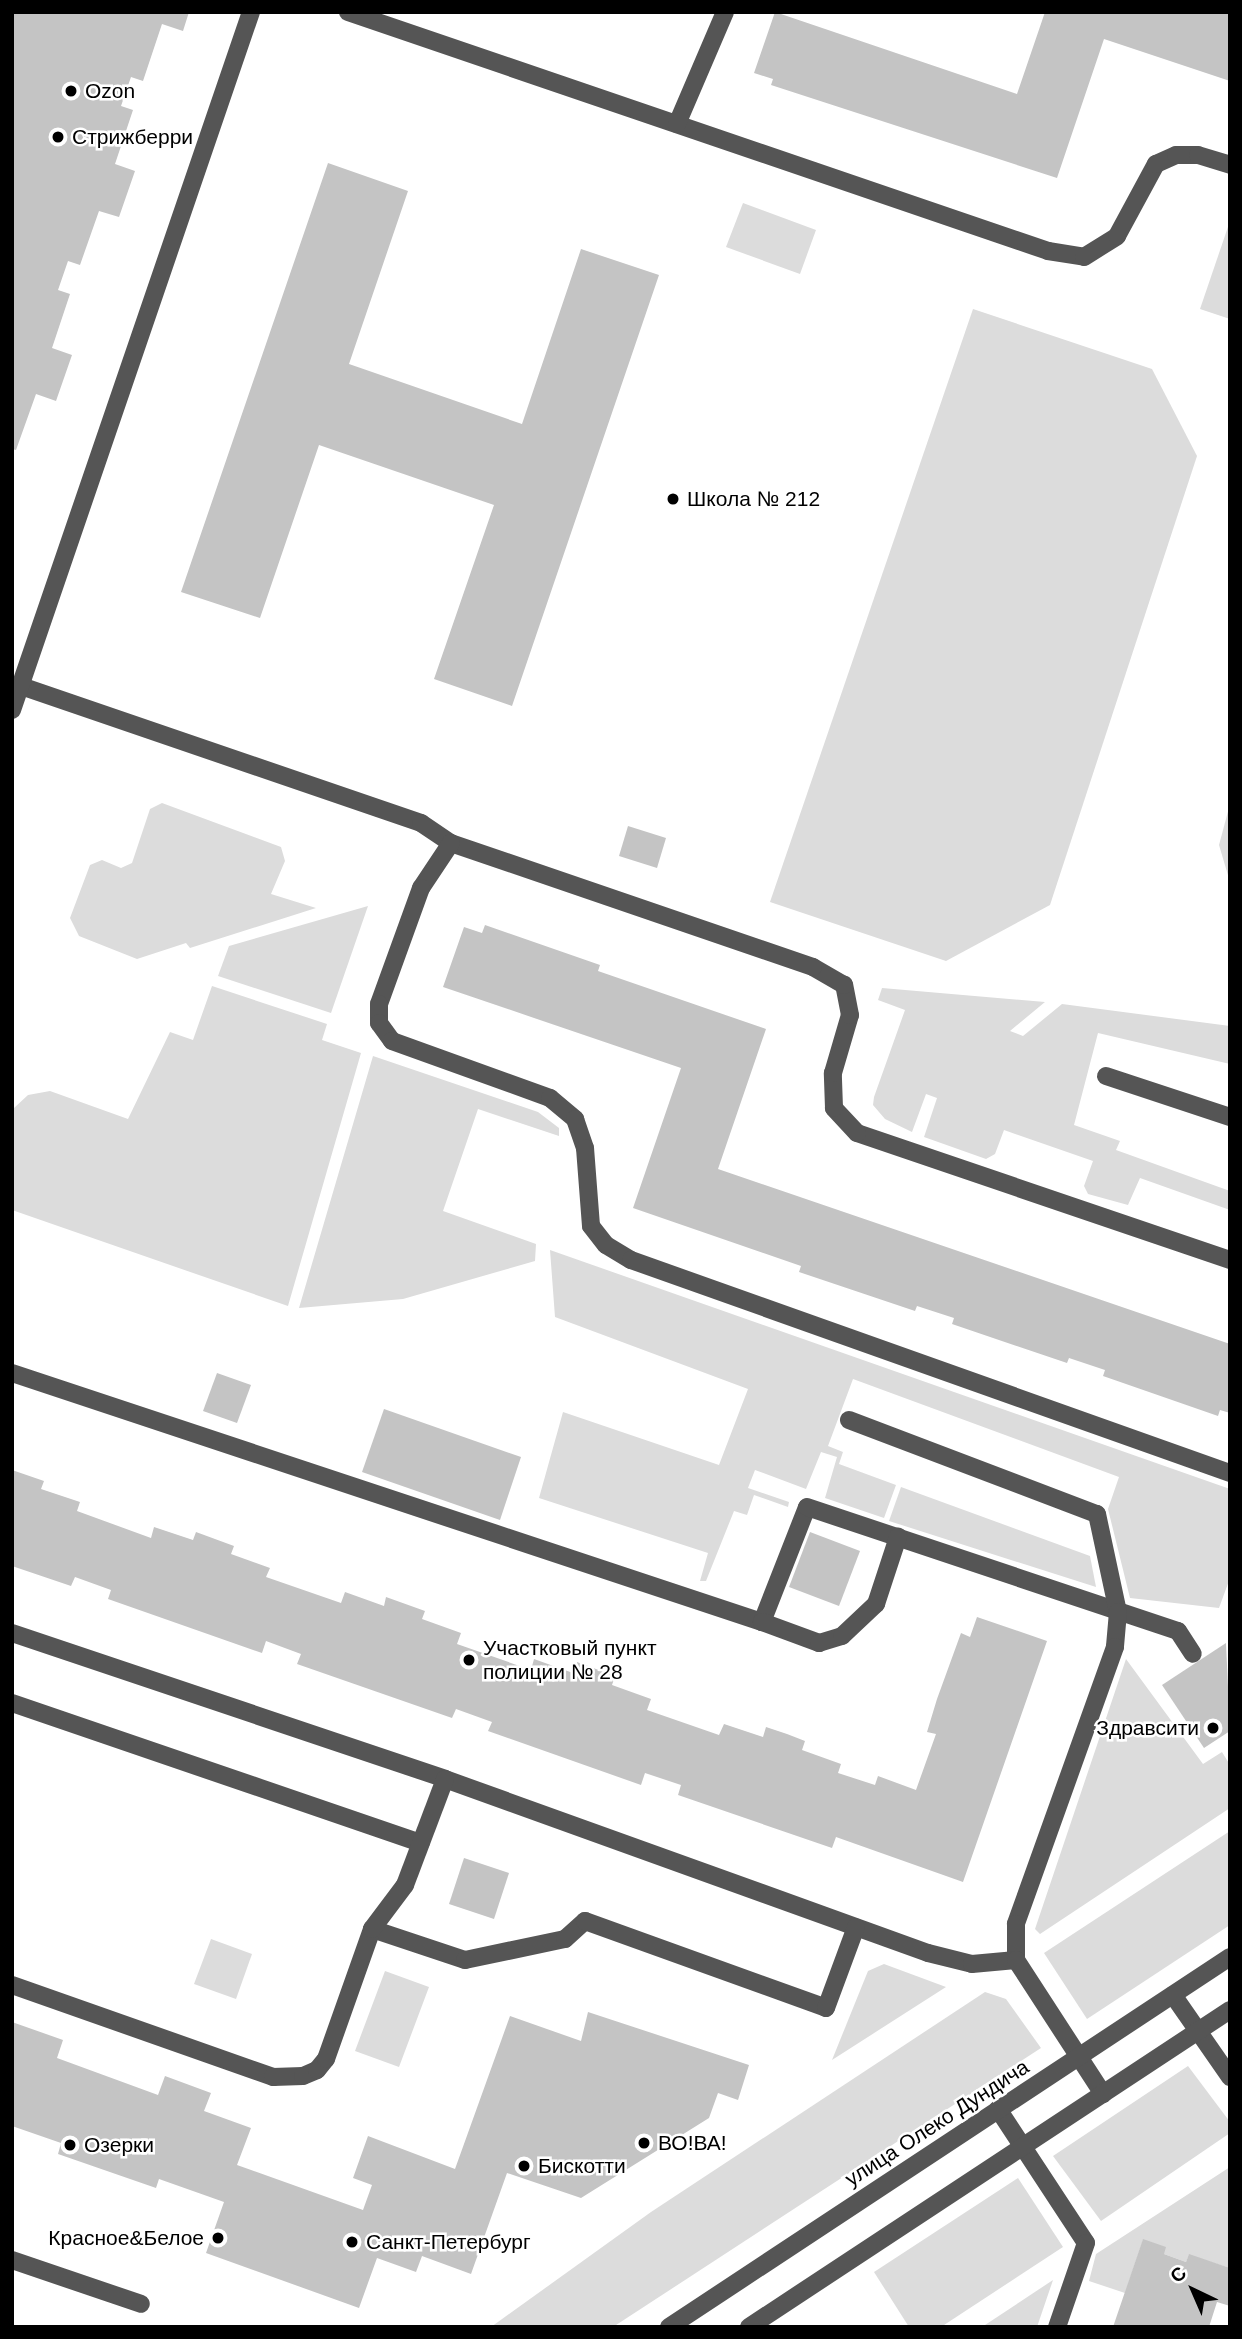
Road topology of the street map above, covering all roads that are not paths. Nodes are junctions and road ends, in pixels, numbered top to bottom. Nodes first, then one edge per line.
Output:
1 (251, 12) edge
2 (348, 12) edge
3 (725, 12) edge
4 (677, 124) junction
5 (1230, 165) edge
6 (21, 686) junction
7 (12, 710) edge
8 (451, 843) junction
9 (1106, 1076) dead end
10 (1230, 1117) edge
11 (1230, 1260) edge
12 (12, 1373) edge
13 (849, 1420) dead end
14 (1230, 1473) edge
15 (898, 1537) junction
16 (1118, 1612) junction
17 (762, 1622) junction
18 (12, 1633) edge
19 (1193, 1654) dead end
20 (12, 1703) edge
21 (445, 1779) junction
22 (421, 1843) junction
23 (856, 1927) junction
24 (372, 1929) junction
25 (1230, 1957) edge
26 (1016, 1960) junction
27 (12, 1985) edge
28 (1173, 1995) junction
29 (1230, 2010) edge
30 (1197, 2032) junction
31 (1078, 2057) junction
32 (1230, 2077) edge
33 (1103, 2094) junction
34 (998, 2109) junction
35 (1023, 2146) junction
36 (12, 2260) edge
37 (141, 2304) dead end
38 (669, 2327) edge
39 (749, 2327) edge
40 (1057, 2327) edge

1 - 6 street
2 - 4 street
3 - 4 street
4 - 5 street
6 - 7 street
6 - 8 street
8 - 11 street
8 - 14 street
9 - 10 street
12 - 17 street
13 - 16 street
15 - 16 street
15 - 17 street
15 - 17 street
16 - 19 street
16 - 26 street
18 - 21 street
20 - 22 street
21 - 22 street
21 - 23 street
22 - 24 street
23 - 24 street
23 - 26 street
24 - 27 street
25 - 28 street, улица Олеко Дундича
26 - 31 street
28 - 30 street
28 - 31 street, улица Олеко Дундича
29 - 30 street
30 - 32 street
30 - 33 street
31 - 33 street
31 - 34 street, улица Олеко Дундича
33 - 35 street
34 - 35 street
34 - 38 street, улица Олеко Дундича
35 - 39 street
35 - 40 street
36 - 37 street

